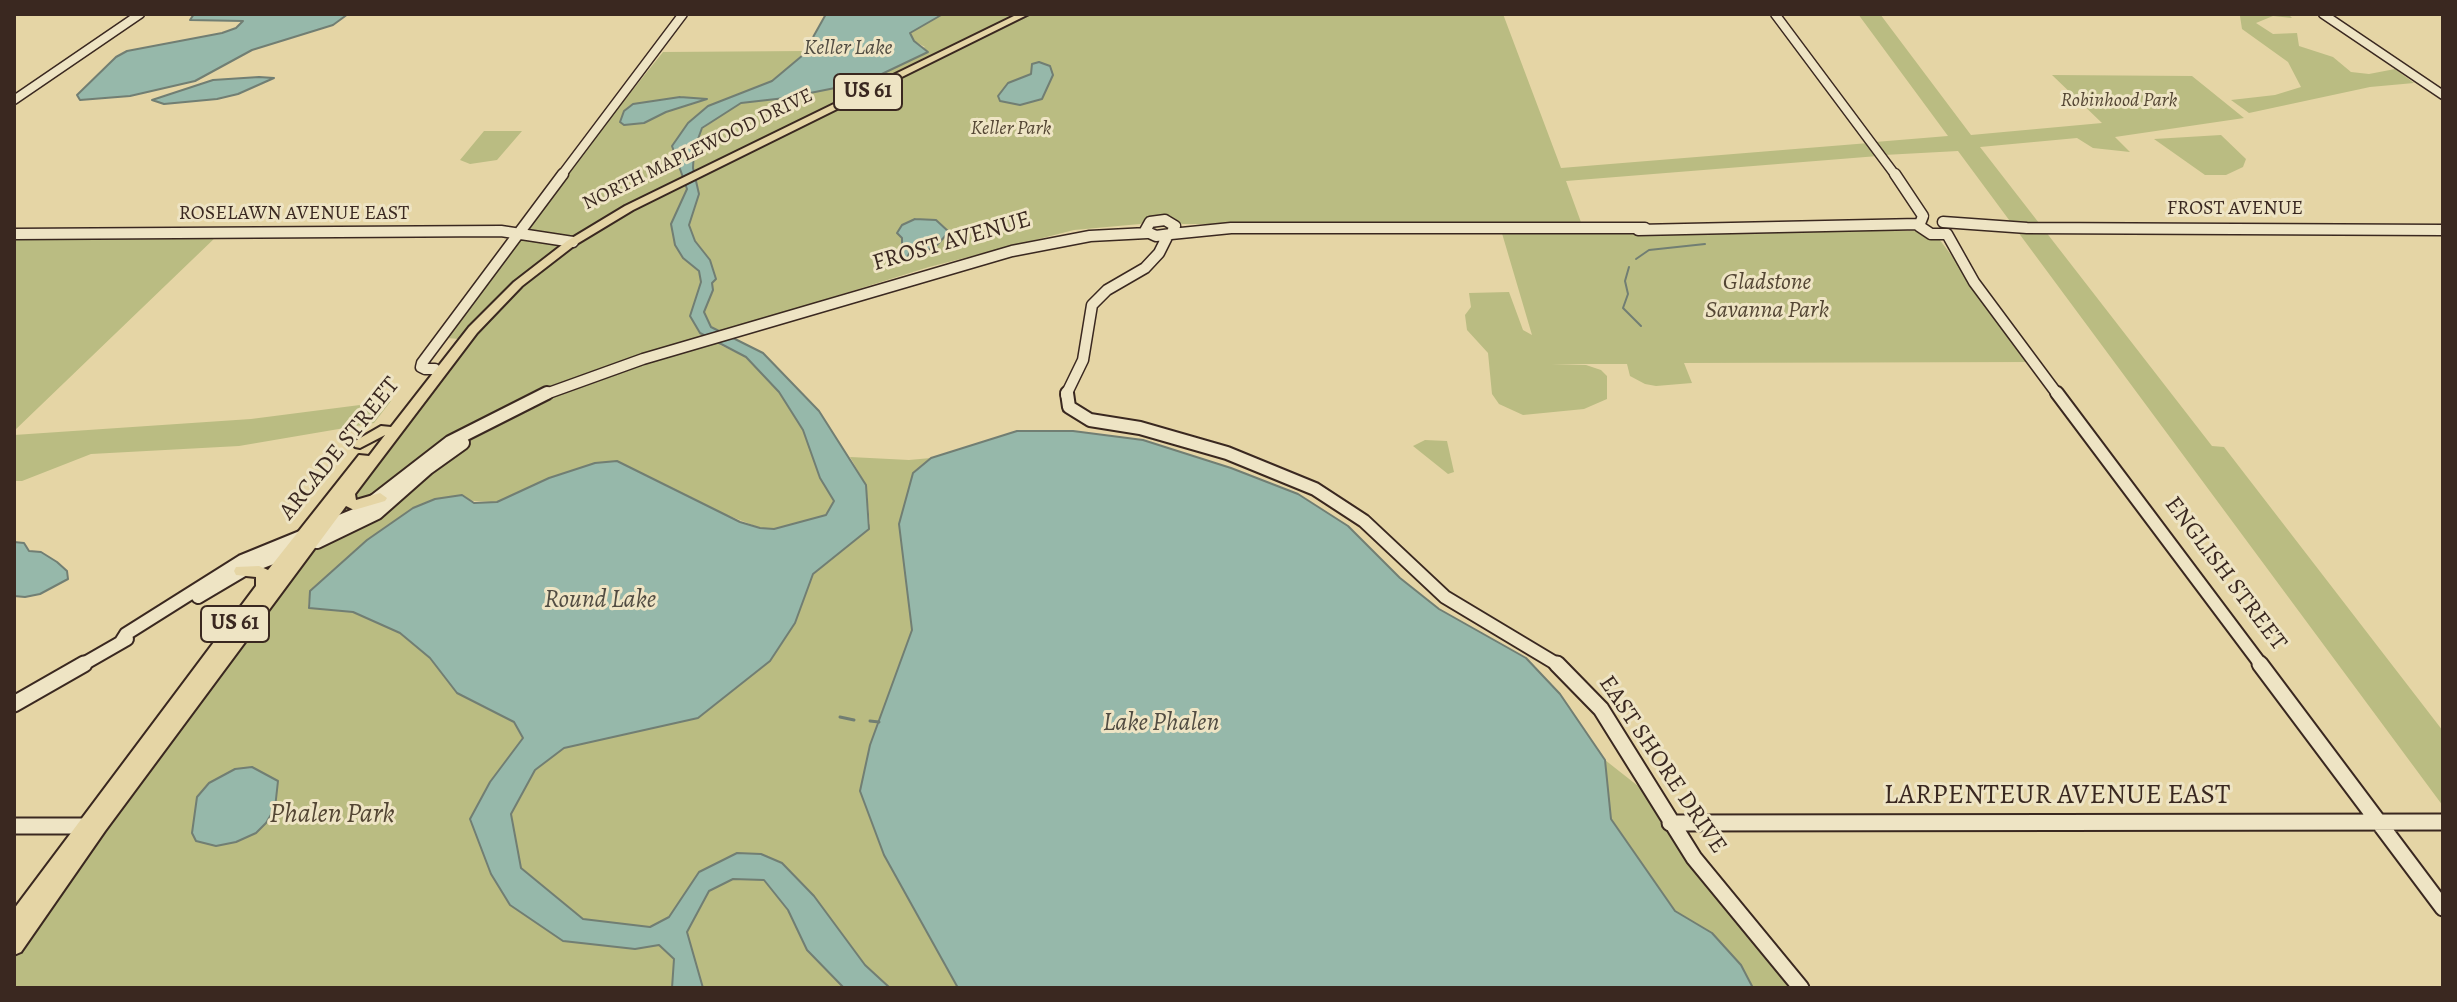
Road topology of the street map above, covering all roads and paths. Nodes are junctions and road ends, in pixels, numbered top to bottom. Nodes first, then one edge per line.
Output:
1 (140, 14) edge
2 (683, 14) edge
3 (1016, 14) edge
4 (1025, 14) edge
5 (1775, 14) edge
6 (2323, 14) edge
7 (2443, 95) edge
8 (14, 100) edge
9 (710, 165) junction
10 (1908, 192) junction
11 (1941, 222) junction
12 (1924, 227) junction
13 (2027, 228) junction
14 (1170, 230) junction
15 (2443, 230) edge
16 (1148, 231) junction
17 (522, 232) junction
18 (1948, 233) junction
19 (14, 234) edge
20 (567, 240) junction
21 (1151, 261) junction
22 (1967, 270) junction
23 (620, 367) junction
24 (439, 369) junction
25 (392, 426) junction
26 (360, 444) dead end
27 (348, 494) junction
28 (380, 498) junction
29 (304, 542) junction
30 (241, 571) junction
31 (263, 586) junction
32 (121, 642) junction
33 (14, 704) edge
34 (2378, 822) junction
35 (2443, 822) edge
36 (1670, 823) junction
37 (14, 826) edge
38 (91, 826) junction
39 (2443, 908) edge
40 (14, 924) edge
41 (14, 946) edge
42 (1801, 988) edge

1 - 8 street
2 - 17 street, ARCADE STREET
3 - 9 main road, NORTH MAPLEWOOD DRIVE / US 61
4 - 9 main road, NORTH MAPLEWOOD DRIVE / US 61
5 - 10 street, ENGLISH STREET
6 - 7 street
9 - 20 main road, NORTH MAPLEWOOD DRIVE / US 61
10 - 11 street, ENGLISH STREET
10 - 12 street, ENGLISH STREET
11 - 12 street, FROST AVENUE
11 - 13 street, FROST AVENUE
11 - 18 street, ENGLISH STREET
12 - 14 street
12 - 18 street, FROST AVENUE
12 - 22 street, ENGLISH STREET
13 - 15 street, FROST AVENUE
13 - 18 street, FROST AVENUE
14 - 16 street
14 - 16 street
14 - 21 street, EAST SHORE DRIVE
16 - 21 street
16 - 23 street, FROST AVENUE
17 - 19 street, ROSELAWN AVENUE EAST
17 - 20 street, ROSELAWN AVENUE EAST
17 - 24 street, ARCADE STREET
18 - 22 street, ENGLISH STREET
20 - 24 main road, NORTH MAPLEWOOD DRIVE / US 61
21 - 36 street, EAST SHORE DRIVE
22 - 34 street, ENGLISH STREET
23 - 28 street, FROST AVENUE
23 - 29 street, FROST AVENUE
24 - 25 main road, ARCADE STREET / US 61
25 - 26 main road
25 - 27 main road, ARCADE STREET / US 61
25 - 29 main road, ARCADE STREET / US 61
27 - 28 main road
27 - 29 main road, ARCADE STREET / US 61
28 - 29 street, FROST AVENUE
29 - 30 street
29 - 31 main road, ARCADE STREET / US 61
29 - 32 street
29 - 38 main road, ARCADE STREET / US 61
30 - 31 main road
30 - 32 street
31 - 38 main road, ARCADE STREET / US 61
32 - 33 street
34 - 35 street, LARPENTEUR AVENUE EAST
34 - 36 street, LARPENTEUR AVENUE EAST
34 - 39 street, ENGLISH STREET
36 - 42 street, EAST SHORE DRIVE
37 - 38 street
38 - 40 main road, ARCADE STREET / US 61
38 - 41 main road, ARCADE STREET / US 61

